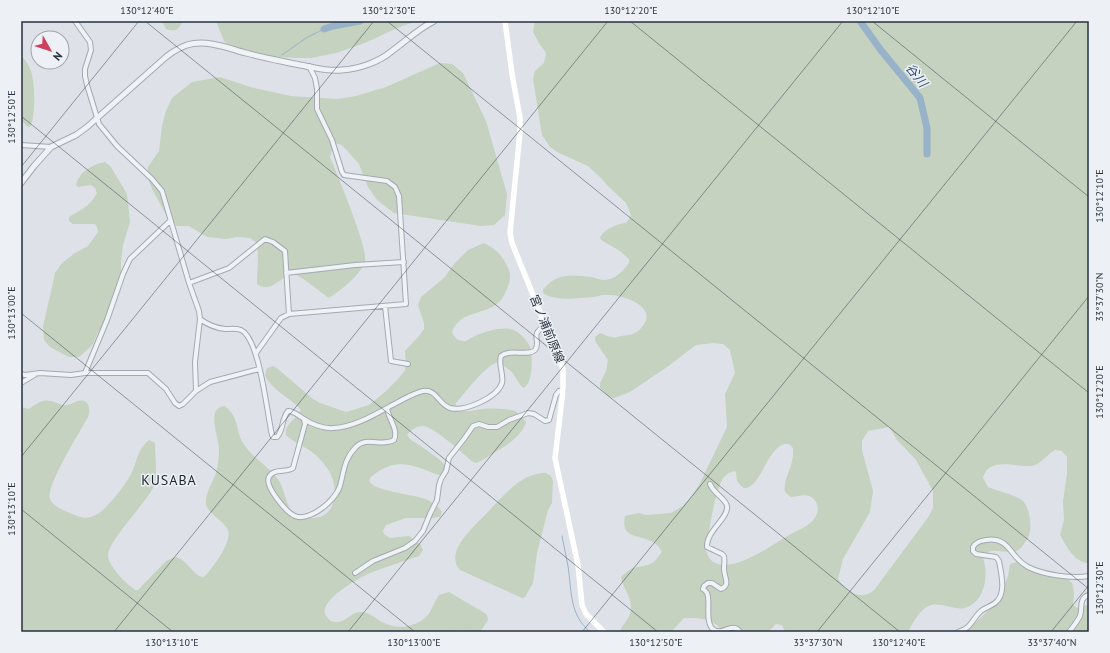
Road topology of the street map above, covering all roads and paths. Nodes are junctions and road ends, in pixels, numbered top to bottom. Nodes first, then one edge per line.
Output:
1 (75, 21) edge
2 (434, 21) edge
3 (505, 21) edge
4 (309, 66) junction
5 (97, 119) junction
6 (21, 145) edge
7 (51, 147) junction
8 (21, 183) edge
9 (170, 222) junction
10 (404, 262) junction
11 (286, 273) junction
12 (190, 283) junction
13 (386, 306) junction
14 (289, 314) junction
15 (200, 319) junction
16 (546, 325) junction
17 (256, 353) junction
18 (408, 364) dead end
19 (260, 369) junction
20 (40, 373) junction
21 (85, 373) junction
22 (21, 374) edge
23 (21, 384) edge
24 (563, 390) junction
25 (196, 391) junction
26 (387, 408) junction
27 (304, 420) junction
28 (710, 484) dead end
29 (355, 573) dead end
30 (1089, 576) edge
31 (1089, 595) edge
32 (604, 632) edge
33 (740, 632) edge
34 (958, 632) edge
35 (1068, 632) edge

1 - 5 street
2 - 4 street
3 - 16 main road, 宮ノ浦前原線
4 - 5 street
4 - 10 street
5 - 7 street
5 - 9 street
6 - 7 street
7 - 8 street
9 - 12 street
9 - 21 street
10 - 11 street
10 - 13 street
11 - 12 street
11 - 14 street
12 - 15 street
13 - 14 street
13 - 18 street
14 - 17 street
15 - 17 street
15 - 25 street
16 - 24 main road, 宮ノ浦前原線
16 - 26 street
17 - 19 street
19 - 25 street
19 - 27 street
20 - 21 street
20 - 22 street
20 - 23 street
21 - 25 street
24 - 29 street
24 - 32 main road, 宮ノ浦前原線
26 - 27 street
26 - 27 street
28 - 33 street
30 - 34 street
31 - 35 street

